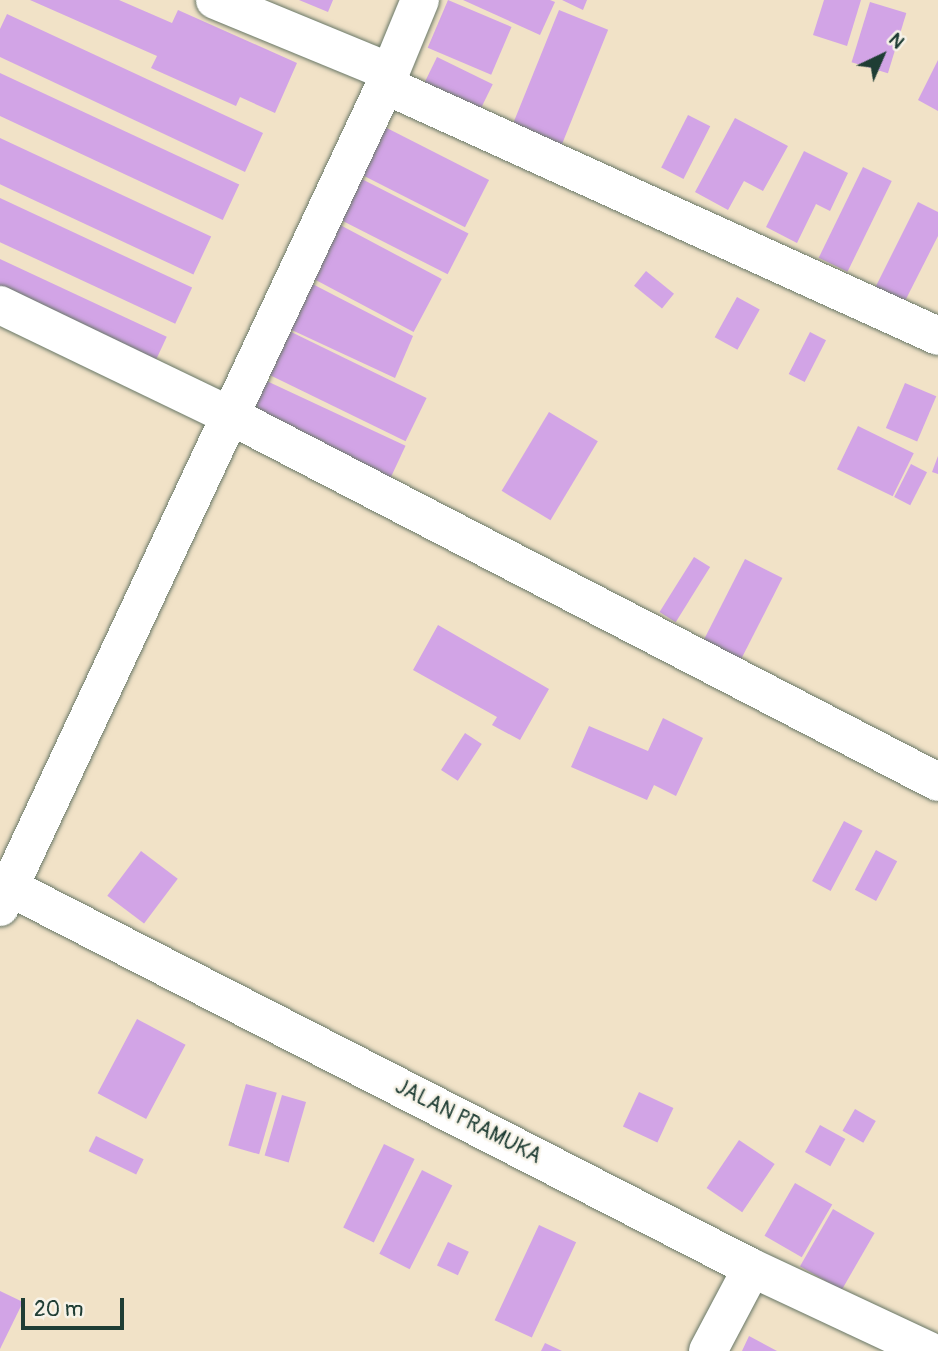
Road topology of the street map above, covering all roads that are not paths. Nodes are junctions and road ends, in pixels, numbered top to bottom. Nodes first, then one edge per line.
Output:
1 (215, 0) edge
2 (420, 0) edge
3 (388, 79) junction
4 (0, 305) edge
5 (938, 336) edge
6 (231, 416) junction
7 (938, 782) edge
8 (5, 897) edge
9 (752, 1268) junction
10 (708, 1351) edge
11 (929, 1351) edge

1 - 3 street
2 - 3 street
3 - 5 street
3 - 6 street
4 - 6 street
6 - 7 street
6 - 8 street
8 - 9 street, JALAN PRAMUKA
9 - 10 street
9 - 11 street, JALAN PRAMUKA

